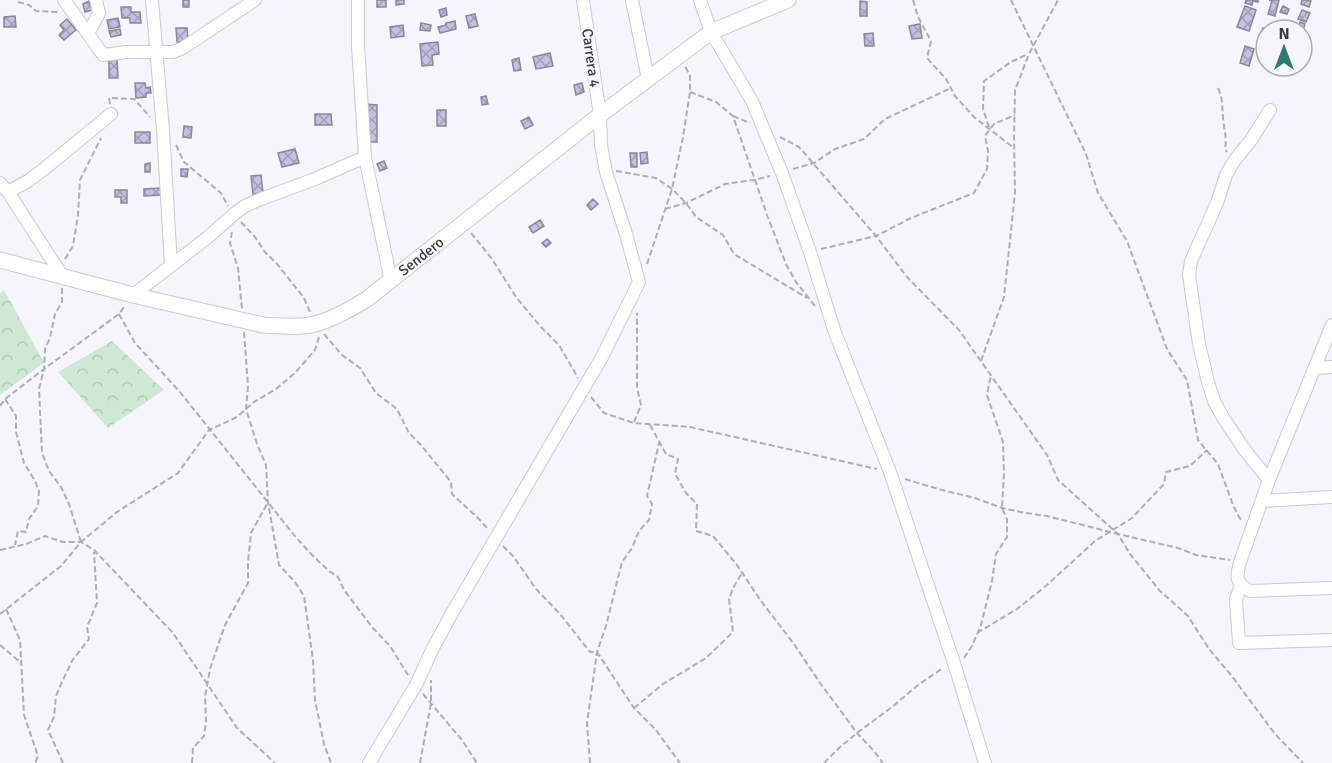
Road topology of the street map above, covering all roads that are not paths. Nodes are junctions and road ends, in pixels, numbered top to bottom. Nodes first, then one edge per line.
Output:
1 (96, 0) edge
2 (152, 0) edge
3 (255, 0) edge
4 (358, 0) edge
5 (583, 0) edge
6 (632, 0) edge
7 (700, 0) edge
8 (788, 0) edge
9 (66, 3) edge
10 (711, 32) junction
11 (88, 34) junction
12 (157, 52) junction
13 (648, 79) junction
14 (1270, 110) dead end
15 (111, 114) road end
16 (600, 116) junction
17 (365, 157) junction
18 (4, 188) edge
19 (0, 260) edge
20 (171, 265) junction
21 (61, 273) junction
22 (391, 281) junction
23 (133, 295) junction
24 (1332, 325) edge
25 (1332, 367) edge
26 (1315, 368) junction
27 (1269, 480) junction
28 (1332, 496) edge
29 (1262, 501) junction
30 (1241, 586) junction
31 (1332, 588) edge
32 (1332, 640) edge
33 (369, 763) edge
34 (985, 763) edge

1 - 11 street
2 - 12 street
3 - 12 street
4 - 17 street
5 - 16 street, Carrera 4
6 - 13 street
7 - 10 street
8 - 10 main road, Sendero
9 - 11 street
10 - 13 main road, Sendero
10 - 34 street
11 - 12 street
12 - 20 street
13 - 16 main road, Sendero
14 - 27 street
15 - 18 street
16 - 22 main road, Sendero
16 - 33 street, Carrera 4
17 - 20 street
17 - 22 street
18 - 21 street
19 - 21 main road, Sendero
20 - 23 street
21 - 23 main road, Sendero
22 - 23 main road, Sendero
24 - 26 street
25 - 26 street
26 - 27 street
27 - 29 street
28 - 29 street
29 - 30 street
30 - 31 street
30 - 32 street

